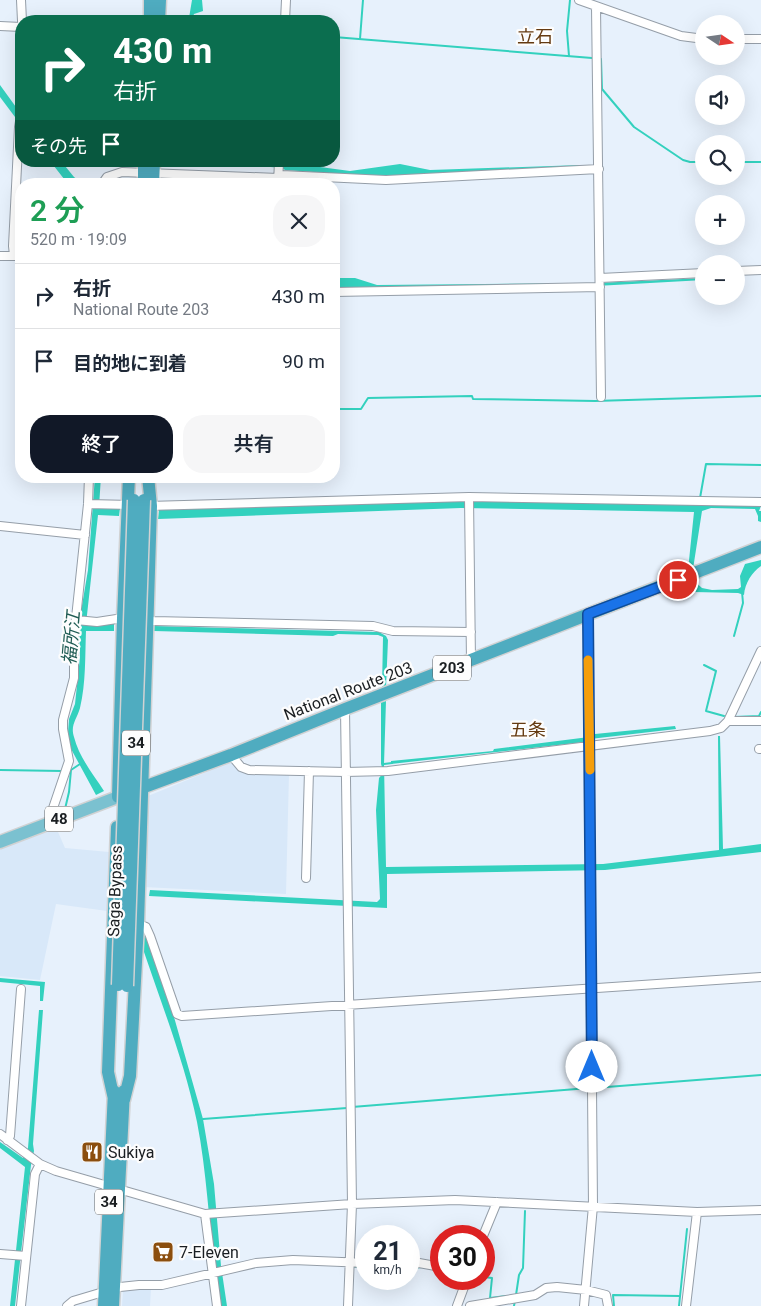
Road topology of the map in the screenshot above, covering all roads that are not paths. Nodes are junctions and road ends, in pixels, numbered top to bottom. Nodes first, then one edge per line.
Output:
1 (22, 0) edge
2 (150, 0) edge
3 (160, 0) edge
4 (286, 0) edge
5 (579, 0) edge
6 (596, 6) junction
7 (22, 15) edge
8 (150, 15) edge
9 (159, 15) edge
10 (285, 15) edge
11 (0, 26) edge
12 (15, 27) edge
13 (695, 38) edge
14 (745, 39) edge
15 (761, 39) edge
16 (598, 169) junction
17 (149, 173) edge
18 (106, 178) edge
19 (230, 178) edge
20 (280, 178) edge
21 (15, 198) edge
22 (15, 250) edge
23 (15, 255) edge
24 (0, 256) edge
25 (761, 270) edge
26 (745, 271) edge
27 (695, 273) edge
28 (600, 278) junction
29 (600, 287) junction
30 (340, 292) edge
31 (601, 397) dead end
32 (89, 483) edge
33 (131, 483) edge
34 (136, 483) edge
35 (145, 483) edge
36 (469, 497) junction
37 (761, 502) edge
38 (139, 503) junction
39 (88, 504) junction
40 (0, 526) edge
41 (85, 534) junction
42 (761, 547) edge
43 (588, 614) junction
44 (123, 618) junction
45 (76, 620) junction
46 (146, 620) junction
47 (471, 632) junction
48 (761, 651) edge
49 (471, 661) junction
50 (345, 709) junction
51 (728, 721) junction
52 (761, 721) edge
53 (589, 745) junction
54 (231, 755) junction
55 (309, 771) junction
56 (344, 772) junction
57 (142, 788) junction
58 (118, 797) junction
59 (51, 822) junction
60 (0, 842) edge
61 (306, 878) dead end
62 (138, 924) junction
63 (761, 977) edge
64 (591, 988) junction
65 (22, 989) dead end
66 (349, 1004) junction
67 (118, 1099) junction
68 (0, 1134) edge
69 (7, 1140) junction
70 (37, 1162) junction
71 (114, 1187) junction
72 (497, 1202) junction
73 (352, 1204) junction
74 (593, 1206) junction
75 (761, 1210) edge
76 (697, 1212) junction
77 (205, 1214) junction
78 (488, 1225) edge
79 (0, 1254) edge
80 (20, 1256) junction
81 (349, 1262) junction
82 (355, 1262) edge
83 (211, 1273) junction
84 (463, 1290) edge
85 (586, 1290) junction
86 (110, 1291) junction
87 (21, 1306) edge
88 (67, 1306) edge
89 (104, 1306) edge
90 (113, 1306) edge
91 (217, 1306) edge
92 (348, 1306) edge
93 (457, 1306) edge
94 (470, 1306) edge
95 (584, 1306) edge
96 (608, 1306) edge
97 (686, 1306) edge

1 - 7 street
2 - 8 highway
3 - 9 highway
4 - 10 street
5 - 6 street
6 - 13 street
6 - 16 street
11 - 12 street
14 - 15 street
16 - 20 street
16 - 28 street
17 - 18 street
17 - 19 street
21 - 22 street
23 - 24 street
25 - 26 street
27 - 28 street
28 - 29 street
29 - 30 street
29 - 31 street
32 - 39 street
33 - 38 highway
34 - 38 highway, Saga Bypass / 34
35 - 38 highway, Saga Bypass / 34
36 - 37 street
36 - 38 street
36 - 47 street
38 - 39 street
38 - 44 highway
38 - 46 highway
38 - 67 highway, Saga Bypass / 34, bridge
39 - 41 street
40 - 41 street
41 - 45 street
42 - 43 highway, National Route 203 / 203
43 - 49 highway, National Route 203 / 203
43 - 53 street
44 - 45 street
44 - 58 highway
45 - 59 street
46 - 47 street
46 - 57 highway
47 - 49 street
48 - 51 street
49 - 50 highway, National Route 203 / 203
50 - 54 highway, National Route 203 / 203
50 - 56 street
51 - 52 street
51 - 53 street
53 - 56 street
53 - 64 street
54 - 55 street
54 - 57 highway, National Route 203 / 203
55 - 56 street
55 - 61 street
56 - 66 street
57 - 58 highway, 203
57 - 62 highway, 34
58 - 59 main road, 48
58 - 67 highway, 34
59 - 60 main road, 48
62 - 66 street
62 - 67 highway, 34
63 - 64 street
64 - 66 street
64 - 74 street
65 - 69 street
66 - 73 street
67 - 71 highway, Saga Bypass / 34
68 - 69 street
69 - 70 street
70 - 71 street
70 - 80 street
71 - 77 street
71 - 86 highway, Saga Bypass / 34
72 - 73 street
72 - 74 street
72 - 78 street
73 - 77 street
73 - 81 street
74 - 76 street
74 - 85 street
75 - 76 street
76 - 97 street
77 - 83 street
79 - 80 street
80 - 87 street
81 - 82 street
81 - 83 street
81 - 92 street
83 - 86 street
83 - 91 street
84 - 93 street
85 - 94 street
85 - 95 street
85 - 96 street
86 - 88 street
86 - 89 highway, Saga Bypass / 34
86 - 90 highway, Saga Bypass / 34

